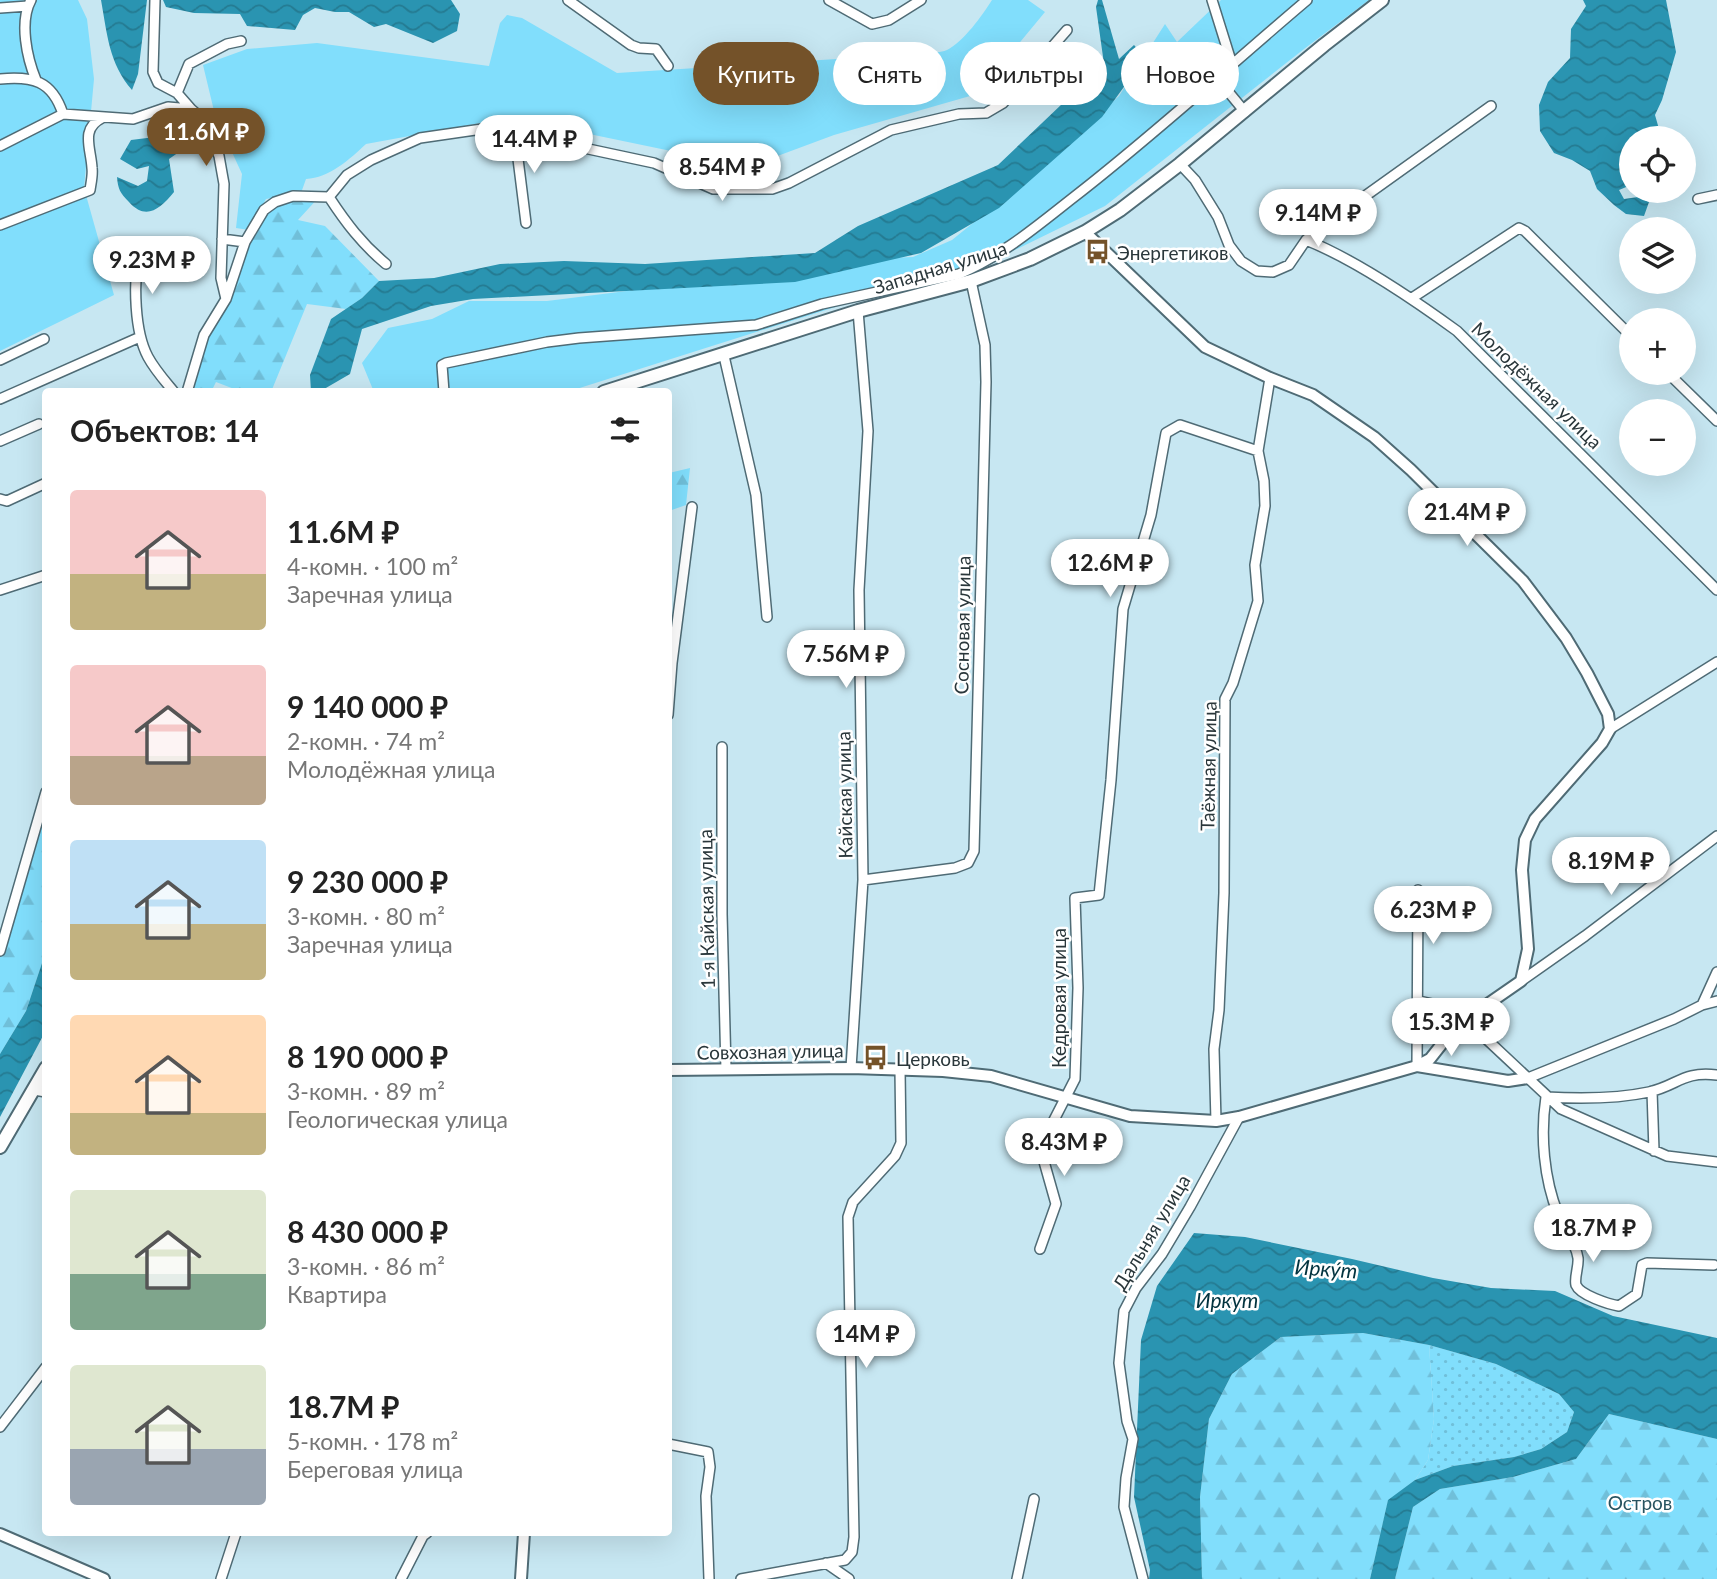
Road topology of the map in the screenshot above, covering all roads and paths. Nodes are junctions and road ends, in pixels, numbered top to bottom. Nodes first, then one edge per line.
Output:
1 (155, 0) edge
2 (568, 0) edge
3 (829, 0) edge
4 (921, 0) edge
5 (1212, 0) edge
6 (1307, 0) edge
7 (1382, 0) edge
8 (29, 3) edge
9 (0, 8) edge
10 (1067, 30) dead end
11 (242, 41) dead end
12 (1224, 42) edge
13 (1239, 57) edge
14 (668, 65) dead end
15 (0, 79) edge
16 (36, 80) junction
17 (177, 93) junction
18 (1185, 105) edge
19 (1239, 105) edge
20 (1491, 106) dead end
21 (191, 108) junction
22 (1245, 112) junction
23 (63, 114) junction
24 (102, 118) junction
25 (517, 130) junction
26 (0, 146) edge
27 (1180, 164) junction
28 (1717, 195) edge
29 (329, 197) junction
30 (1698, 199) dead end
31 (526, 222) dead end
32 (0, 225) edge
33 (1085, 232) junction
34 (222, 239) junction
35 (1306, 240) junction
36 (245, 242) junction
37 (138, 255) dead end
38 (387, 264) dead end
39 (971, 281) junction
40 (1412, 298) junction
41 (226, 299) junction
42 (858, 311) junction
43 (1619, 324) edge
44 (140, 337) junction
45 (44, 339) dead end
46 (724, 356) junction
47 (0, 360) edge
48 (1270, 378) junction
49 (1680, 385) edge
50 (171, 388) edge
51 (188, 388) edge
52 (443, 388) edge
53 (617, 388) edge
54 (0, 399) edge
55 (1717, 421) edge
56 (39, 424) dead end
57 (0, 442) edge
58 (1258, 451) junction
59 (42, 485) edge
60 (2, 502) edge
61 (692, 507) dead end
62 (42, 576) edge
63 (0, 590) edge
64 (1717, 590) edge
65 (767, 617) dead end
66 (1717, 662) edge
67 (672, 663) edge
68 (1610, 729) junction
69 (722, 747) dead end
70 (42, 806) edge
71 (1717, 835) edge
72 (863, 880) junction
73 (1418, 890) dead end
74 (0, 951) edge
75 (1717, 972) edge
76 (1521, 981) junction
77 (1419, 1001) junction
78 (1717, 1001) edge
79 (1702, 1005) junction
80 (1465, 1019) junction
81 (1417, 1066) junction
82 (850, 1068) junction
83 (726, 1069) junction
84 (672, 1070) edge
85 (900, 1070) junction
86 (1717, 1075) edge
87 (1528, 1078) junction
88 (40, 1091) edge
89 (1652, 1091) junction
90 (1067, 1097) junction
91 (1546, 1097) junction
92 (1239, 1117) junction
93 (1216, 1121) junction
94 (0, 1147) edge
95 (1654, 1151) junction
96 (1717, 1162) edge
97 (1040, 1249) dead end
98 (1714, 1265) dead end
99 (42, 1372) edge
100 (0, 1427) edge
101 (672, 1445) edge
102 (1034, 1499) dead end
103 (0, 1534) edge
104 (235, 1536) edge
105 (423, 1536) edge
106 (524, 1536) edge
107 (827, 1563) junction
108 (776, 1576) edge
109 (104, 1579) edge
110 (220, 1579) edge
111 (401, 1579) edge
112 (521, 1579) edge
113 (709, 1579) edge
114 (741, 1579) edge
115 (849, 1579) edge
116 (1017, 1579) edge
117 (1143, 1579) edge

1 - 17 street
2 - 14 street
3 - 4 street
5 - 12 street
6 - 13 street
7 - 22 main road, Западная улица
8 - 9 street
8 - 16 street
10 - 25 street
11 - 17 street
15 - 16 street
16 - 23 street
17 - 21 street
18 - 52 street
19 - 22 street
20 - 35 street
21 - 24 street
21 - 34 street
22 - 27 main road, Западная улица
23 - 24 street
23 - 26 street
24 - 32 street
25 - 29 street
25 - 31 street
27 - 33 main road, Западная улица
27 - 35 street
28 - 30 street
29 - 36 street
29 - 38 street
33 - 39 main road, Западная улица
33 - 48 street
34 - 36 street
34 - 41 street
35 - 40 street, Молодёжная улица
36 - 41 street
37 - 44 street
39 - 42 main road, Западная улица
39 - 72 street, Сосновая улица
40 - 43 street
40 - 64 street, Молодёжная улица
41 - 51 street
42 - 46 main road, Западная улица
42 - 72 street, Кайская улица
44 - 50 street
44 - 54 street
45 - 47 street
46 - 53 main road, Западная улица
46 - 65 street
48 - 58 street, Таёжная улица
48 - 68 street
49 - 55 street
56 - 57 street
58 - 90 street, Кедровая улица
58 - 93 street, Таёжная улица
59 - 60 street
61 - 67 street
62 - 63 street
66 - 68 street
68 - 76 street
69 - 83 street, 1-я Кайская улица
70 - 74 street
71 - 76 street
72 - 82 street, Кайская улица
73 - 77 street
75 - 79 street
76 - 80 street
77 - 80 street
77 - 81 street
78 - 79 street
79 - 87 street
80 - 81 street
80 - 87 street
81 - 87 street, Совхозная улица
81 - 92 street, Совхозная улица
82 - 83 street, Совхозная улица
82 - 85 street, Совхозная улица
83 - 84 street, Совхозная улица
85 - 90 street, Совхозная улица
85 - 107 street
86 - 89 street
87 - 91 street
88 - 94 main road
89 - 91 street
89 - 95 street
90 - 93 street, Совхозная улица
90 - 97 street, Кедровая улица
91 - 95 street
91 - 98 street
92 - 93 street, Совхозная улица
92 - 117 street, Дальняя улица
95 - 96 street
99 - 100 street
101 - 113 street
102 - 116 street
103 - 109 street
104 - 110 street
105 - 111 street
106 - 112 street
107 - 108 street
107 - 115 street
108 - 114 street

